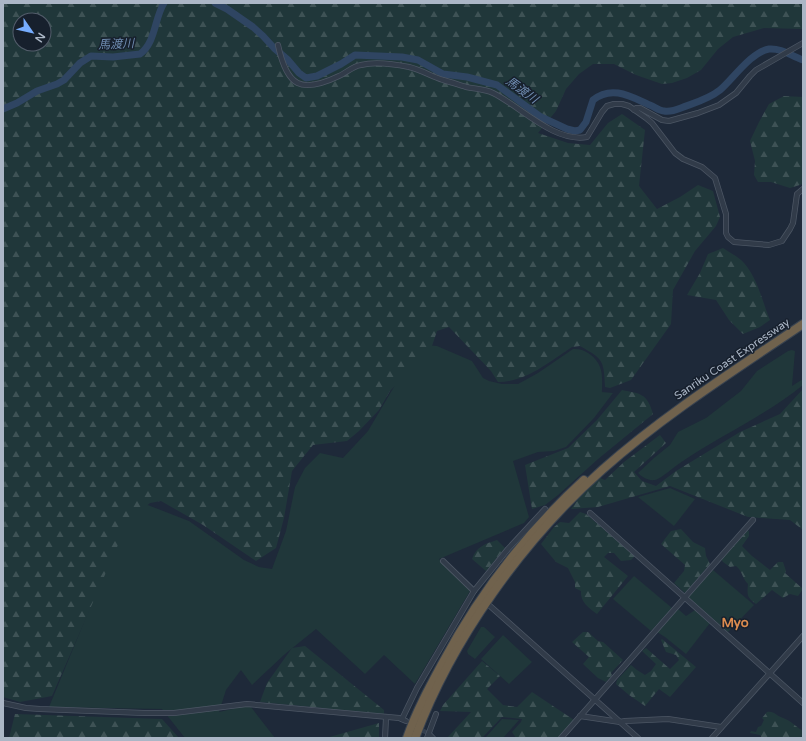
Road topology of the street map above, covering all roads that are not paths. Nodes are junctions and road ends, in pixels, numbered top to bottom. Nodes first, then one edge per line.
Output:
1 (803, 43) edge
2 (278, 45) dead end
3 (634, 110) junction
4 (803, 189) edge
5 (803, 324) edge
6 (674, 412) junction
7 (545, 509) dead end
8 (590, 513) dead end
9 (753, 520) dead end
10 (443, 561) dead end
11 (474, 591) junction
12 (685, 597) junction
13 (490, 606) dead end
14 (803, 636) edge
15 (769, 673) junction
16 (595, 699) junction
17 (3, 703) edge
18 (803, 703) edge
19 (436, 714) dead end
20 (580, 716) junction
21 (386, 718) junction
22 (620, 722) junction
23 (721, 727) junction
24 (428, 736) edge
25 (385, 738) edge
26 (407, 738) edge
27 (415, 738) edge
28 (434, 738) edge
29 (561, 738) edge
30 (638, 738) edge
31 (712, 738) edge

1 - 3 street
2 - 3 street
3 - 4 street
5 - 6 highway, Sanriku Coast Expressway
6 - 26 highway, Sanriku Coast Expressway
6 - 27 highway, Sanriku Coast Expressway
7 - 11 street
8 - 12 street
9 - 12 street
10 - 11 street
11 - 21 street
12 - 15 street
12 - 16 street
13 - 16 street
14 - 15 street
15 - 18 street
15 - 23 street
16 - 20 street
16 - 22 street
17 - 21 street
19 - 24 street
20 - 22 street
20 - 29 street
21 - 25 street
22 - 23 street
22 - 30 street
23 - 31 street
24 - 28 street

